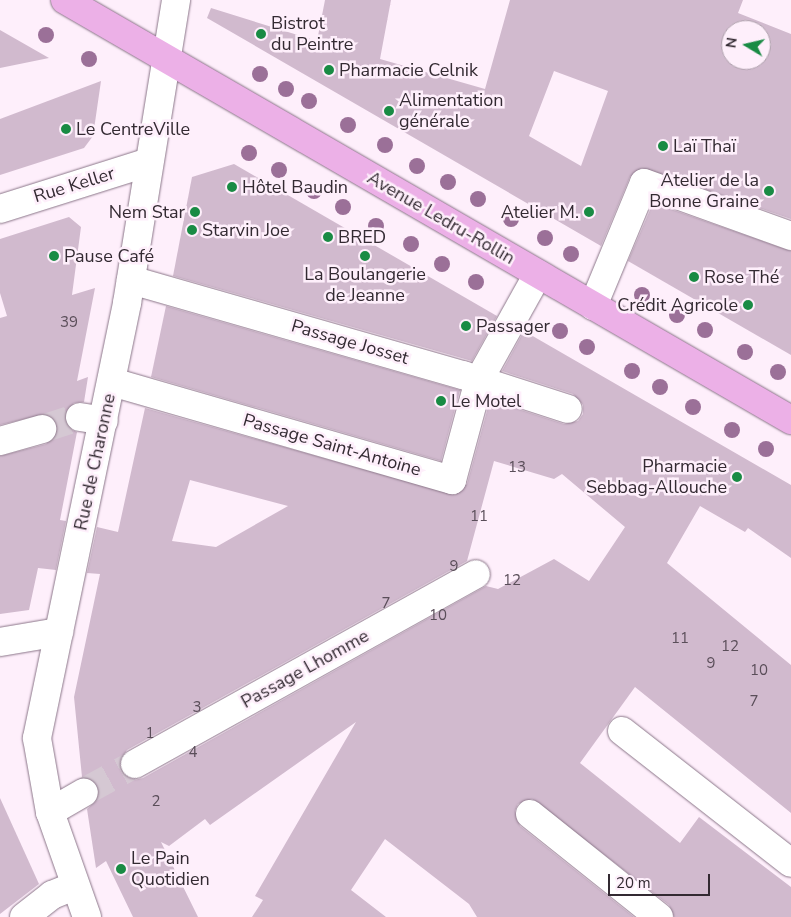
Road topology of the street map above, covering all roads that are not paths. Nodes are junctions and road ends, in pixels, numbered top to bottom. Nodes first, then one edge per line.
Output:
1 (65, 0) edge
2 (176, 0) edge
3 (166, 59) junction
4 (149, 162) junction
5 (0, 209) edge
6 (791, 236) edge
7 (538, 274) junction
8 (131, 280) junction
9 (593, 306) junction
10 (479, 380) junction
11 (112, 382) junction
12 (568, 409) dead end
13 (791, 420) edge
14 (42, 429) tunnel mouth
15 (0, 441) edge
16 (476, 574) dead end
17 (58, 632) junction
18 (0, 642) edge
19 (622, 730) dead end
20 (135, 764) tunnel mouth
21 (84, 792) tunnel mouth
22 (50, 812) junction
23 (530, 814) dead end
24 (791, 863) edge
25 (74, 886) junction
26 (24, 917) edge
27 (87, 917) edge
28 (659, 917) edge

1 - 3 main road, Avenue Ledru-Rollin
2 - 3 street, Rue de Charonne
3 - 4 street, Rue de Charonne
3 - 7 main road, Avenue Ledru-Rollin
4 - 5 street, Rue Keller
4 - 8 street, Rue de Charonne
6 - 9 street
7 - 9 main road, Avenue Ledru-Rollin
7 - 10 street
8 - 10 street, Passage Josset
8 - 11 street, Rue de Charonne
9 - 13 main road, Avenue Ledru-Rollin
10 - 11 street, Passage Saint-Antoine
10 - 12 street, Passage Josset
11 - 17 street, Rue de Charonne
14 - 15 street
16 - 20 street, Passage Lhomme
17 - 18 street
17 - 22 street, Rue de Charonne
19 - 24 street
21 - 22 street
22 - 25 street, Rue de Charonne
23 - 28 street
25 - 26 street
25 - 27 street, Rue de Charonne

